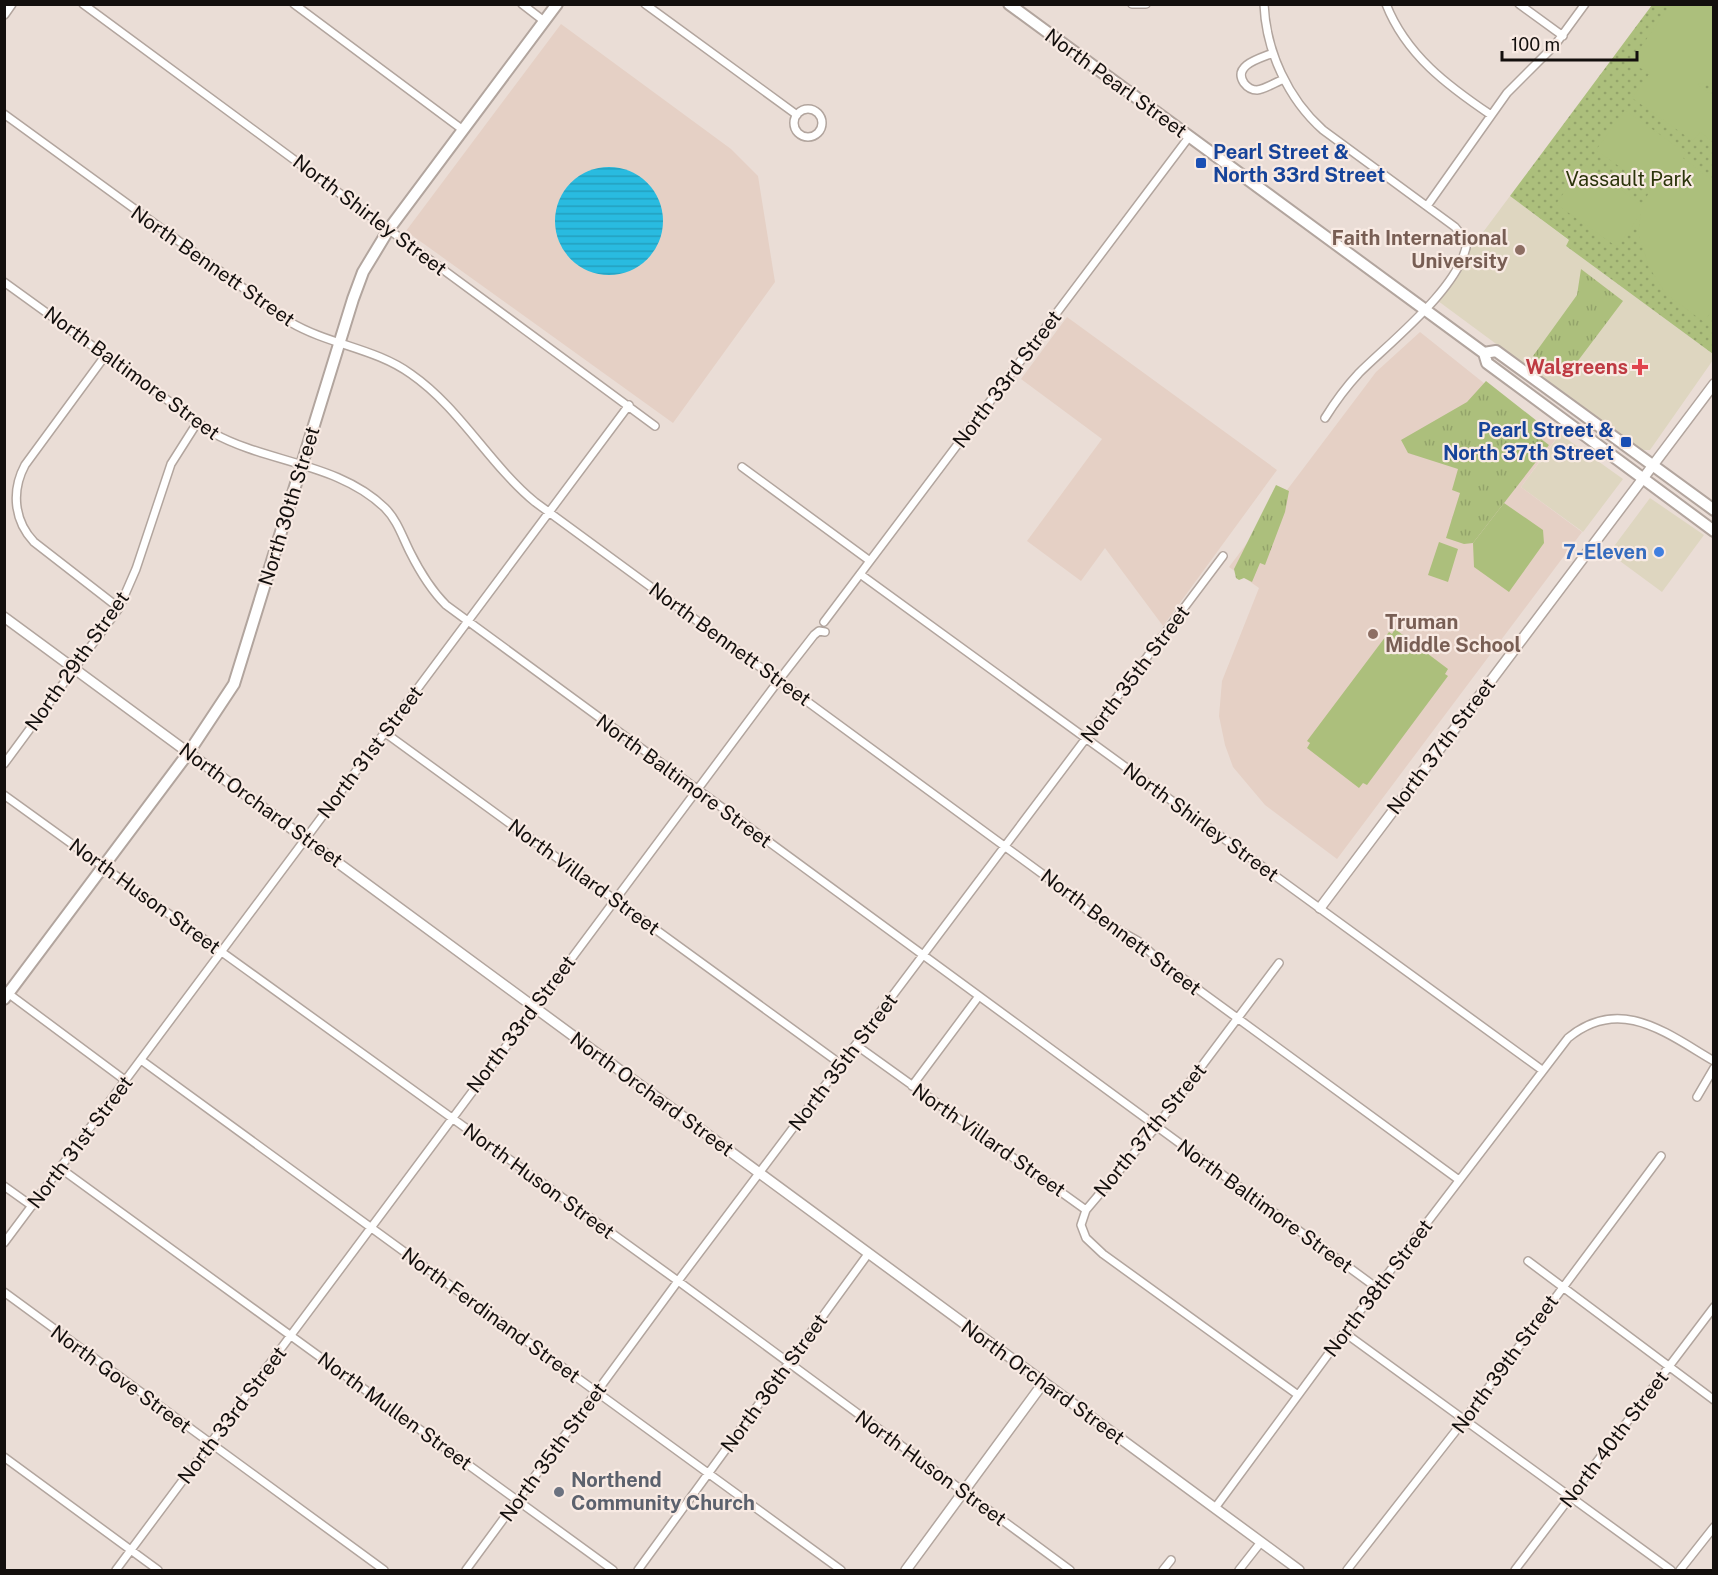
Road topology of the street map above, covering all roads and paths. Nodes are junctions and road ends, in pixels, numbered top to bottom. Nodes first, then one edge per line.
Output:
1 (11, 4) edge
2 (83, 4) edge
3 (294, 4) edge
4 (522, 4) edge
5 (557, 4) edge
6 (645, 4) edge
7 (1009, 4) edge
8 (1132, 4) edge
9 (1146, 4) edge
10 (1264, 4) edge
11 (1386, 4) edge
12 (1519, 4) edge
13 (1586, 4) edge
14 (4, 14) edge
15 (544, 21) junction
16 (1563, 36) junction
17 (1273, 53) junction
18 (1284, 79) junction
19 (4, 114) edge
20 (797, 115) junction
21 (1491, 115) junction
22 (463, 130) junction
23 (1190, 137) junction
24 (1426, 206) junction
25 (388, 230) junction
26 (4, 282) edge
27 (1424, 311) junction
28 (339, 342) junction
29 (1484, 353) junction
30 (105, 356) junction
31 (1713, 384) edge
32 (628, 405) junction
33 (1325, 418) dead end
34 (197, 423) junction
35 (655, 426) dead end
36 (1653, 466) junction
37 (302, 467) junction
38 (742, 467) dead end
39 (1643, 478) junction
40 (1713, 510) edge
41 (549, 512) junction
42 (1713, 531) edge
43 (1223, 556) dead end
44 (870, 561) junction
45 (860, 574) junction
46 (119, 608) junction
47 (4, 617) edge
48 (468, 622) junction
49 (824, 622) dead end
50 (825, 632) dead end
51 (76, 670) junction
52 (779, 680) junction
53 (384, 732) junction
54 (1086, 738) junction
55 (189, 752) junction
56 (4, 764) edge
57 (696, 791) junction
58 (4, 795) edge
59 (306, 838) junction
60 (1005, 847) junction
61 (103, 866) junction
62 (614, 899) junction
63 (1320, 908) junction
64 (221, 952) junction
65 (923, 954) junction
66 (1279, 963) dead end
67 (6, 995) edge
68 (978, 996) junction
69 (535, 1008) junction
70 (1238, 1018) junction
71 (856, 1045) junction
72 (141, 1060) junction
73 (1713, 1061) edge
74 (842, 1065) junction
75 (1713, 1068) edge
76 (1542, 1070) junction
77 (126, 1081) junction
78 (912, 1086) junction
79 (1696, 1097) dead end
80 (451, 1118) junction
81 (1156, 1127) junction
82 (1661, 1156) dead end
83 (60, 1168) junction
84 (760, 1173) junction
85 (1459, 1180) junction
86 (4, 1186) edge
87 (32, 1206) junction
88 (1086, 1210) junction
89 (371, 1228) junction
90 (4, 1244) edge
91 (868, 1254) junction
92 (1528, 1261) dead end
93 (678, 1281) junction
94 (1562, 1286) junction
95 (1377, 1288) junction
96 (4, 1292) edge
97 (1713, 1307) edge
98 (1346, 1333) junction
99 (291, 1335) junction
100 (788, 1363) junction
101 (1668, 1366) junction
102 (1044, 1382) junction
103 (597, 1393) junction
104 (1298, 1395) junction
105 (1713, 1400) edge
106 (1465, 1419) junction
107 (210, 1444) junction
108 (4, 1456) edge
109 (708, 1474) junction
110 (964, 1492) junction
111 (1571, 1496) junction
112 (518, 1499) junction
113 (1215, 1508) junction
114 (1713, 1527) edge
115 (1261, 1542) junction
116 (131, 1550) junction
117 (1171, 1560) dead end
118 (116, 1570) edge
119 (158, 1570) edge
120 (384, 1570) edge
121 (466, 1570) edge
122 (613, 1570) edge
123 (638, 1570) edge
124 (841, 1570) edge
125 (906, 1570) edge
126 (1070, 1570) edge
127 (1163, 1570) edge
128 (1239, 1570) edge
129 (1299, 1570) edge
130 (1347, 1570) edge
131 (1515, 1570) edge
132 (1671, 1570) edge
133 (1680, 1570) edge

1 - 14 street
2 - 25 street, North Shirley Street
3 - 22 street
4 - 15 street
5 - 15 main road, North 30th Street
6 - 20 street
7 - 23 main road, North Pearl Street
8 - 9 street
10 - 17 street
11 - 21 street
12 - 16 street
13 - 16 street
15 - 22 main road, North 30th Street
16 - 21 street
17 - 18 street
17 - 18 street
18 - 24 street
19 - 28 street, North Bennett Street
20 - 20 street
21 - 24 street
22 - 25 main road, North 30th Street
23 - 27 main road, North Pearl Street
23 - 44 street, North 33rd Street
24 - 27 street
25 - 28 main road, North 30th Street
25 - 32 street, North Shirley Street
26 - 30 street, North Baltimore Street
27 - 29 main road, North Pearl Street
27 - 33 street
28 - 37 main road, North 30th Street
28 - 41 street, North Bennett Street
29 - 36 main road, North Pearl Street
29 - 39 main road, North Pearl Street
30 - 34 street, North Baltimore Street
30 - 46 street
31 - 36 street, North 37th Street
32 - 35 street, North Shirley Street
32 - 41 street, North 31st Street
34 - 37 street, North Baltimore Street
34 - 46 street, North 29th Street
36 - 39 street, North 37th Street
36 - 40 main road, North Pearl Street
37 - 48 street, North Baltimore Street
37 - 55 main road, North 30th Street
38 - 44 street
39 - 42 main road, North Pearl Street
39 - 63 street, North 37th Street
41 - 48 street, North 31st Street
41 - 52 street, North Bennett Street
43 - 54 street, North 35th Street
44 - 45 street, North 33rd Street
45 - 49 street, North 33rd Street
45 - 54 street, North Shirley Street
46 - 51 street, North 29th Street
47 - 51 street, North Orchard Street
48 - 53 street, North 31st Street
48 - 57 street, North Baltimore Street
50 - 52 street, North 33rd Street
51 - 55 street, North Orchard Street
51 - 56 street, North 29th Street
52 - 57 street, North 33rd Street
52 - 60 street, North Bennett Street
53 - 59 street, North 31st Street
53 - 62 street, North Villard Street
54 - 60 street, North 35th Street
54 - 63 street, North Shirley Street
55 - 59 street, North Orchard Street
55 - 61 main road, North 30th Street
57 - 62 street, North 33rd Street
57 - 65 street, North Baltimore Street
58 - 61 street, North Huson Street
59 - 64 street, North 31st Street
59 - 69 street, North Orchard Street
60 - 65 street, North 35th Street
60 - 70 street, North Bennett Street
61 - 64 street, North Huson Street
61 - 67 main road, North 30th Street
62 - 69 street, North 33rd Street
62 - 74 street, North Villard Street
63 - 76 street, North Shirley Street
64 - 72 street, North 31st Street
64 - 80 street, North Huson Street
65 - 68 street, North Baltimore Street
65 - 71 street, North 35th Street
66 - 70 street, North 37th Street
67 - 77 street
68 - 78 street
68 - 81 street, North Baltimore Street
69 - 80 street, North 33rd Street
69 - 84 street, North Orchard Street
70 - 81 street, North 37th Street
70 - 85 street, North Bennett Street
71 - 74 street, North 35th Street
71 - 78 street, North Villard Street
72 - 77 street, North 31st Street
72 - 89 street, North Ferdinand Street
73 - 76 street, North 38th Street
74 - 84 street, North 35th Street
75 - 79 street
76 - 85 street, North 38th Street
77 - 83 street, North 31st Street
78 - 88 street, North Villard Street
80 - 89 street, North 33rd Street
80 - 93 street, North Huson Street
81 - 88 street, North 37th Street
81 - 95 street, North Baltimore Street
82 - 94 street, North 39th Street
83 - 87 street, North 31st Street
83 - 99 street, North Mullen Street
84 - 91 street, North Orchard Street
84 - 93 street, North 35th Street
85 - 95 street, North 38th Street
86 - 87 street
87 - 90 street, North 31st Street
88 - 104 street, North Villard Street
89 - 99 street, North 33rd Street
89 - 103 street, North Ferdinand Street
91 - 100 street, North 36th Street
91 - 102 street, North Orchard Street
92 - 94 street
93 - 100 street, North Huson Street
93 - 103 street, North 35th Street
94 - 101 street
94 - 106 street, North 39th Street
95 - 98 street, North 38th Street
96 - 107 street, North Gove Street
97 - 101 street, North 40th Street
98 - 104 street, North 38th Street
98 - 106 street
99 - 107 street, North 33rd Street
99 - 112 street, North Mullen Street
100 - 109 street, North 36th Street
100 - 110 street, North Huson Street
101 - 105 street
101 - 111 street, North 40th Street
102 - 110 street
102 - 113 street, North Orchard Street
103 - 109 street, North Ferdinand Street
103 - 112 street, North 35th Street
104 - 113 street, North 38th Street
106 - 111 street
106 - 130 street, North 39th Street
107 - 116 street, North 33rd Street
107 - 120 street, North Gove Street
108 - 116 street
109 - 123 street, North 36th Street
109 - 124 street, North Ferdinand Street
110 - 125 street
110 - 126 street, North Huson Street
111 - 131 street, North 40th Street
111 - 132 street
112 - 121 street, North 35th Street
112 - 122 street, North Mullen Street
113 - 115 street, North Orchard Street
114 - 133 street
115 - 128 street
115 - 129 street, North Orchard Street
116 - 118 street, North 33rd Street
116 - 119 street
117 - 127 street

